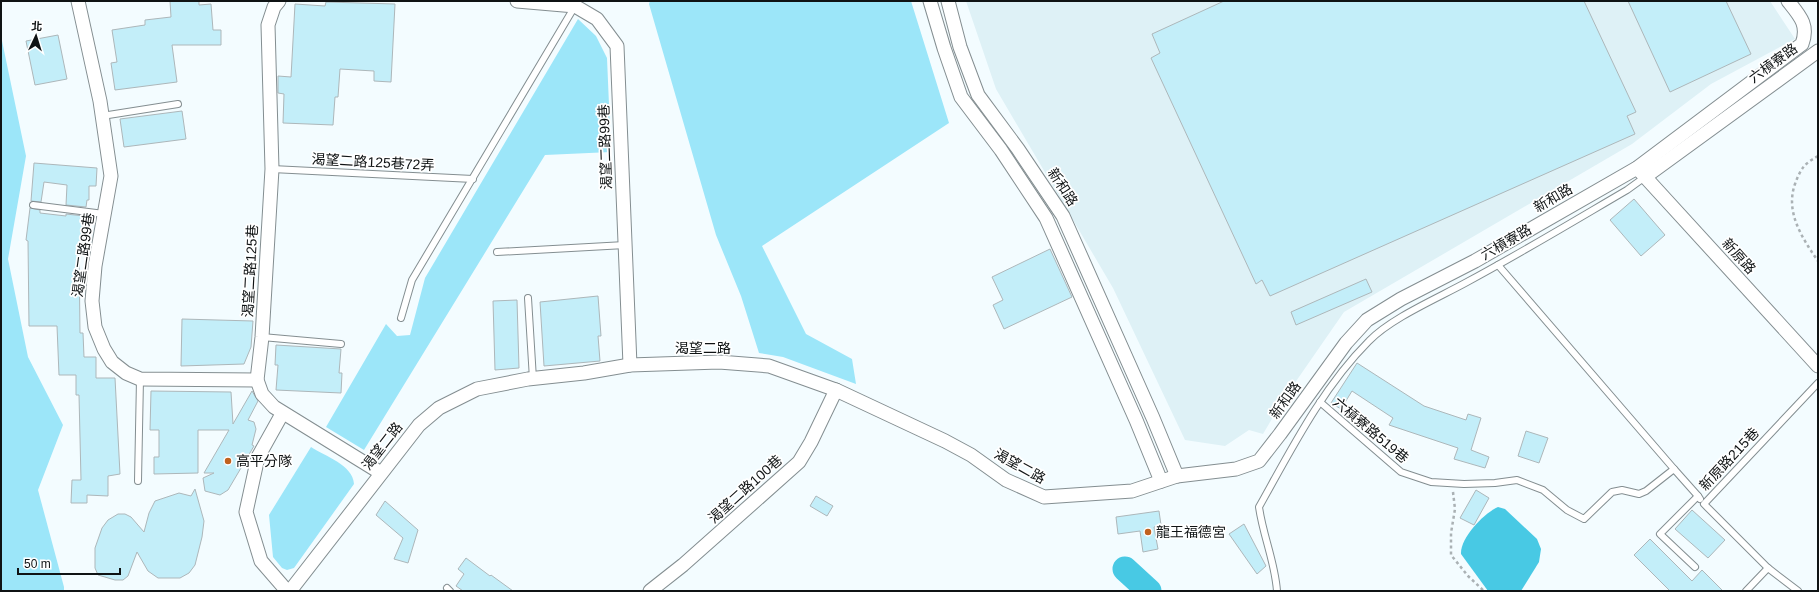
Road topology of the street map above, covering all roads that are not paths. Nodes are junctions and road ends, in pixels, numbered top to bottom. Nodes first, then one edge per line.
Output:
1 (78, 1) edge
2 (517, 1) edge
3 (930, 1) edge
4 (948, 1) edge
5 (1788, 1) edge
6 (538, 2) edge
7 (274, 3) edge
8 (575, 6) junction
9 (1818, 50) edge
10 (178, 104) dead end
11 (102, 116) junction
12 (272, 169) junction
13 (1641, 172) junction
14 (473, 180) junction
15 (33, 204) dead end
16 (104, 214) junction
17 (625, 245) junction
18 (497, 252) dead end
19 (1498, 265) junction
20 (528, 298) dead end
21 (401, 318) dead end
22 (262, 337) junction
23 (341, 344) dead end
24 (630, 365) junction
25 (1818, 366) edge
26 (140, 379) junction
27 (533, 379) junction
28 (257, 380) junction
29 (1818, 383) edge
30 (836, 390) junction
31 (1320, 402) junction
32 (282, 414) junction
33 (1674, 468) junction
34 (381, 473) junction
35 (1177, 476) junction
36 (138, 481) dead end
37 (1161, 481) junction
38 (1698, 496) junction
39 (1704, 504) junction
40 (1695, 567) dead end
41 (1768, 568) junction
42 (288, 591) edge
43 (650, 591) edge
44 (1276, 591) edge
45 (1746, 591) edge
46 (1798, 591) edge

1 - 11 street, 渴望二路99巷
2 - 6 street, 渴望二路99巷
3 - 37 street
4 - 35 street, 新和路
5 - 13 street, 新和路
6 - 8 street, 渴望二路99巷
7 - 12 street, 渴望二路125巷
8 - 14 lane
8 - 17 street, 渴望二路99巷
9 - 13 street, 六槓寮路
10 - 11 lane
11 - 16 street, 渴望二路99巷
12 - 14 lane, 渴望二路125巷72弄
12 - 22 street, 渴望二路125巷
13 - 19 lane, 六槓寮路
13 - 25 street, 新原路
13 - 35 street, 新和路
14 - 21 lane
15 - 16 lane
16 - 26 street, 渴望二路99巷
17 - 18 lane
17 - 24 street, 渴望二路99巷
19 - 31 lane, 六槓寮路
19 - 33 lane
20 - 27 lane
22 - 23 lane
22 - 28 street, 渴望二路125巷
24 - 27 street, 渴望二路
24 - 30 street, 渴望二路
26 - 28 street, 渴望二路99巷
26 - 36 lane
27 - 34 street, 渴望二路
28 - 32 street
29 - 39 lane, 新原路215巷
30 - 37 street, 渴望二路
30 - 43 street, 渴望二路100巷
31 - 33 lane, 六槓寮路519巷
31 - 44 lane, 六槓寮路
32 - 34 street
32 - 42 street
33 - 38 lane
34 - 42 street, 渴望二路
35 - 37 street, 渴望二路
38 - 39 lane
38 - 40 lane
39 - 41 lane, 新原路215巷
41 - 45 lane
41 - 46 lane, 新原路215巷

